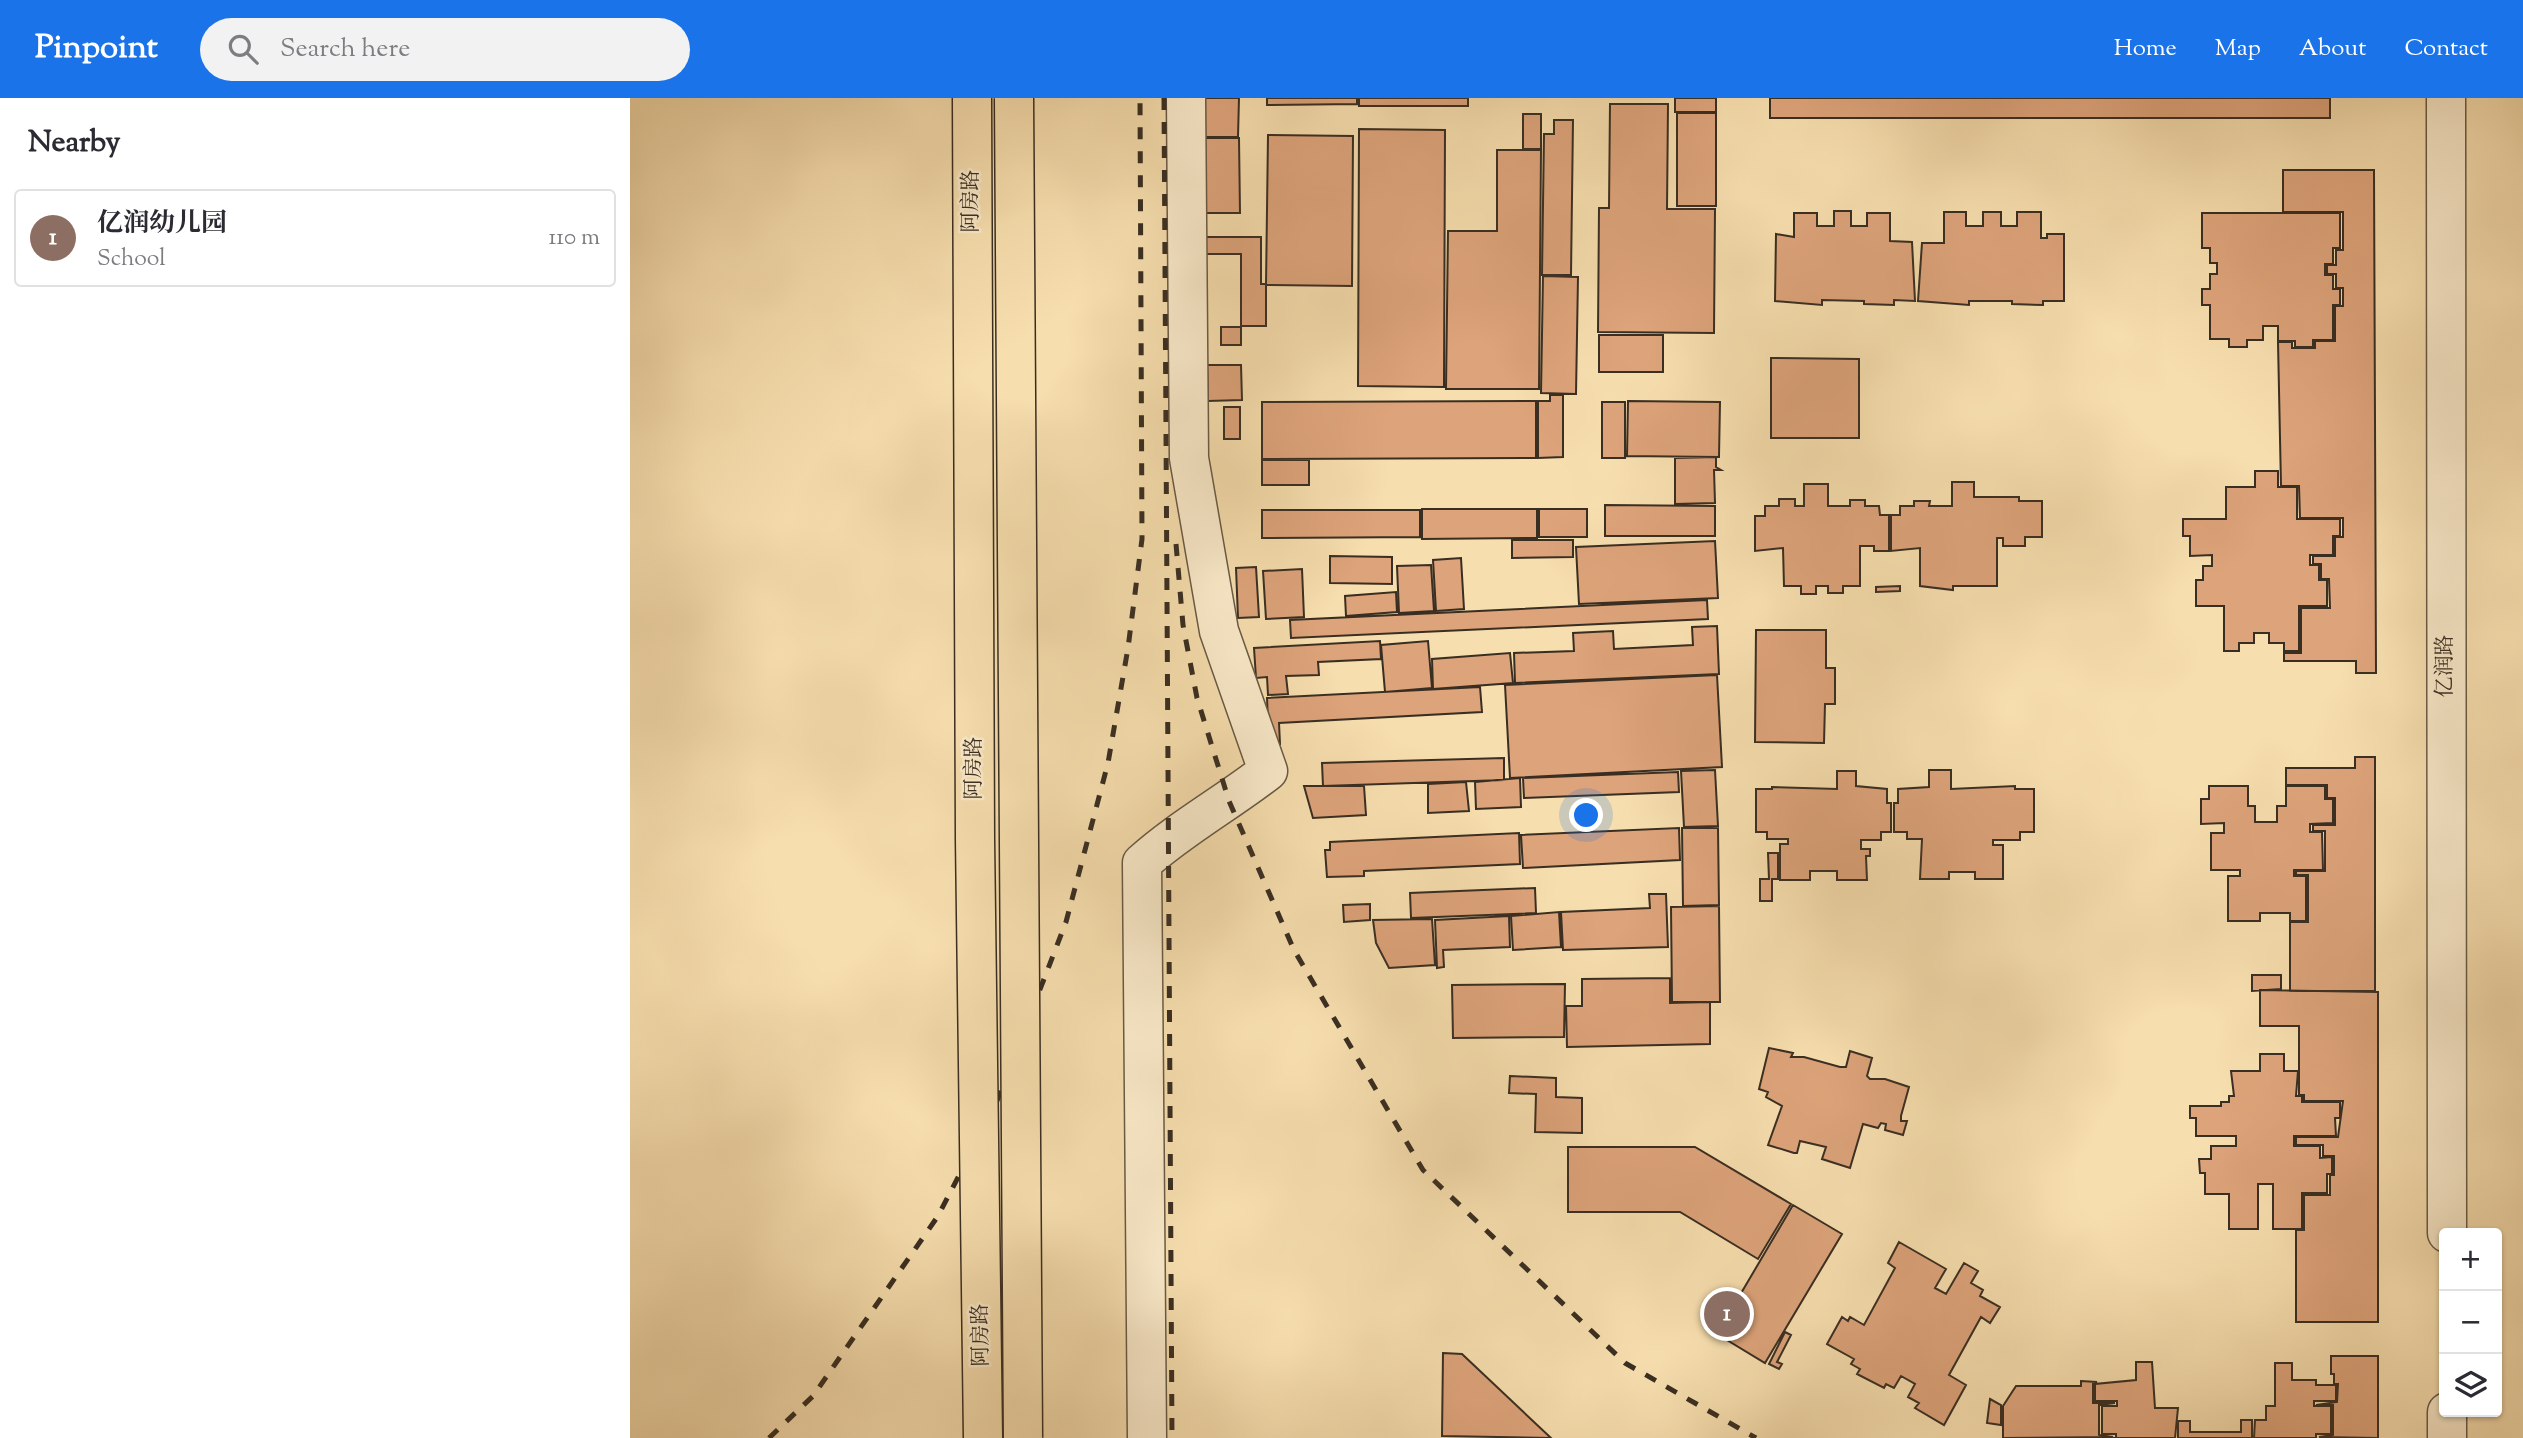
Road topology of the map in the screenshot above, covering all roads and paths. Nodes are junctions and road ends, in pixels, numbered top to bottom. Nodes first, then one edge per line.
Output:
1 (972, 98) edge
2 (1014, 98) edge
3 (1186, 98) edge
4 (2445, 98) edge
5 (2447, 1228) edge
6 (2447, 1417) edge
7 (984, 1438) edge
8 (1023, 1438) edge
9 (1147, 1438) edge
10 (2447, 1438) edge

1 - 7 main road, 阿房路, bridge
2 - 8 main road, 阿房路, bridge
3 - 9 street
4 - 5 street, 亿润路
6 - 10 street

